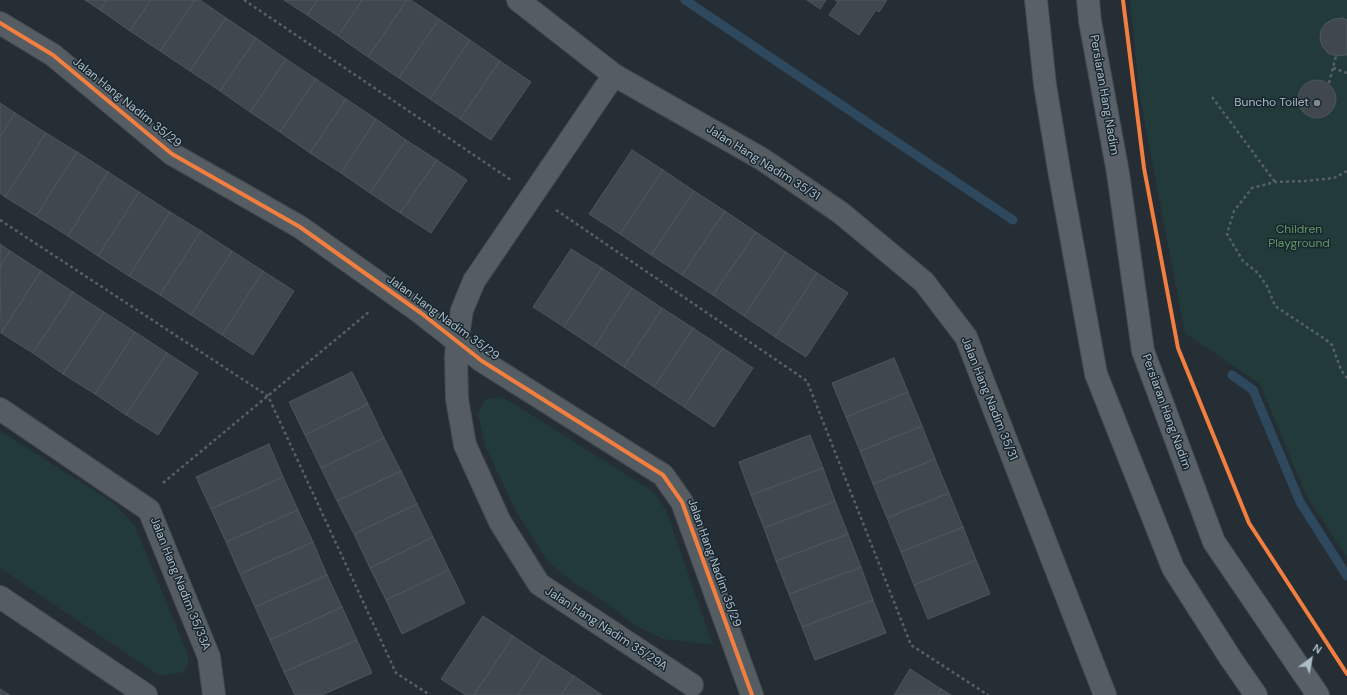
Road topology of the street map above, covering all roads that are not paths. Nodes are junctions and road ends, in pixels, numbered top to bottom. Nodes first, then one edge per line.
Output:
1 (518, 0) edge
2 (1036, 0) edge
3 (1088, 0) edge
4 (0, 23) edge
5 (614, 75) junction
6 (457, 342) junction
7 (0, 409) edge
8 (0, 596) edge
9 (692, 685) dead end
10 (146, 695) edge
11 (214, 695) edge
12 (752, 695) edge
13 (1105, 695) edge
14 (1256, 695) edge
15 (1318, 695) edge

1 - 5 street, Jalan Hang Nadim 35/31
2 - 14 street
3 - 15 street, Persiaran Hang Nadim
4 - 6 street, Jalan Hang Nadim 35/29
5 - 6 street, Jalan Hang Nadim 35/29A
5 - 13 street, Jalan Hang Nadim 35/31
6 - 9 street, Jalan Hang Nadim 35/29A
6 - 12 street, Jalan Hang Nadim 35/29
7 - 11 street, Jalan Hang Nadim 35/33A
8 - 10 street

